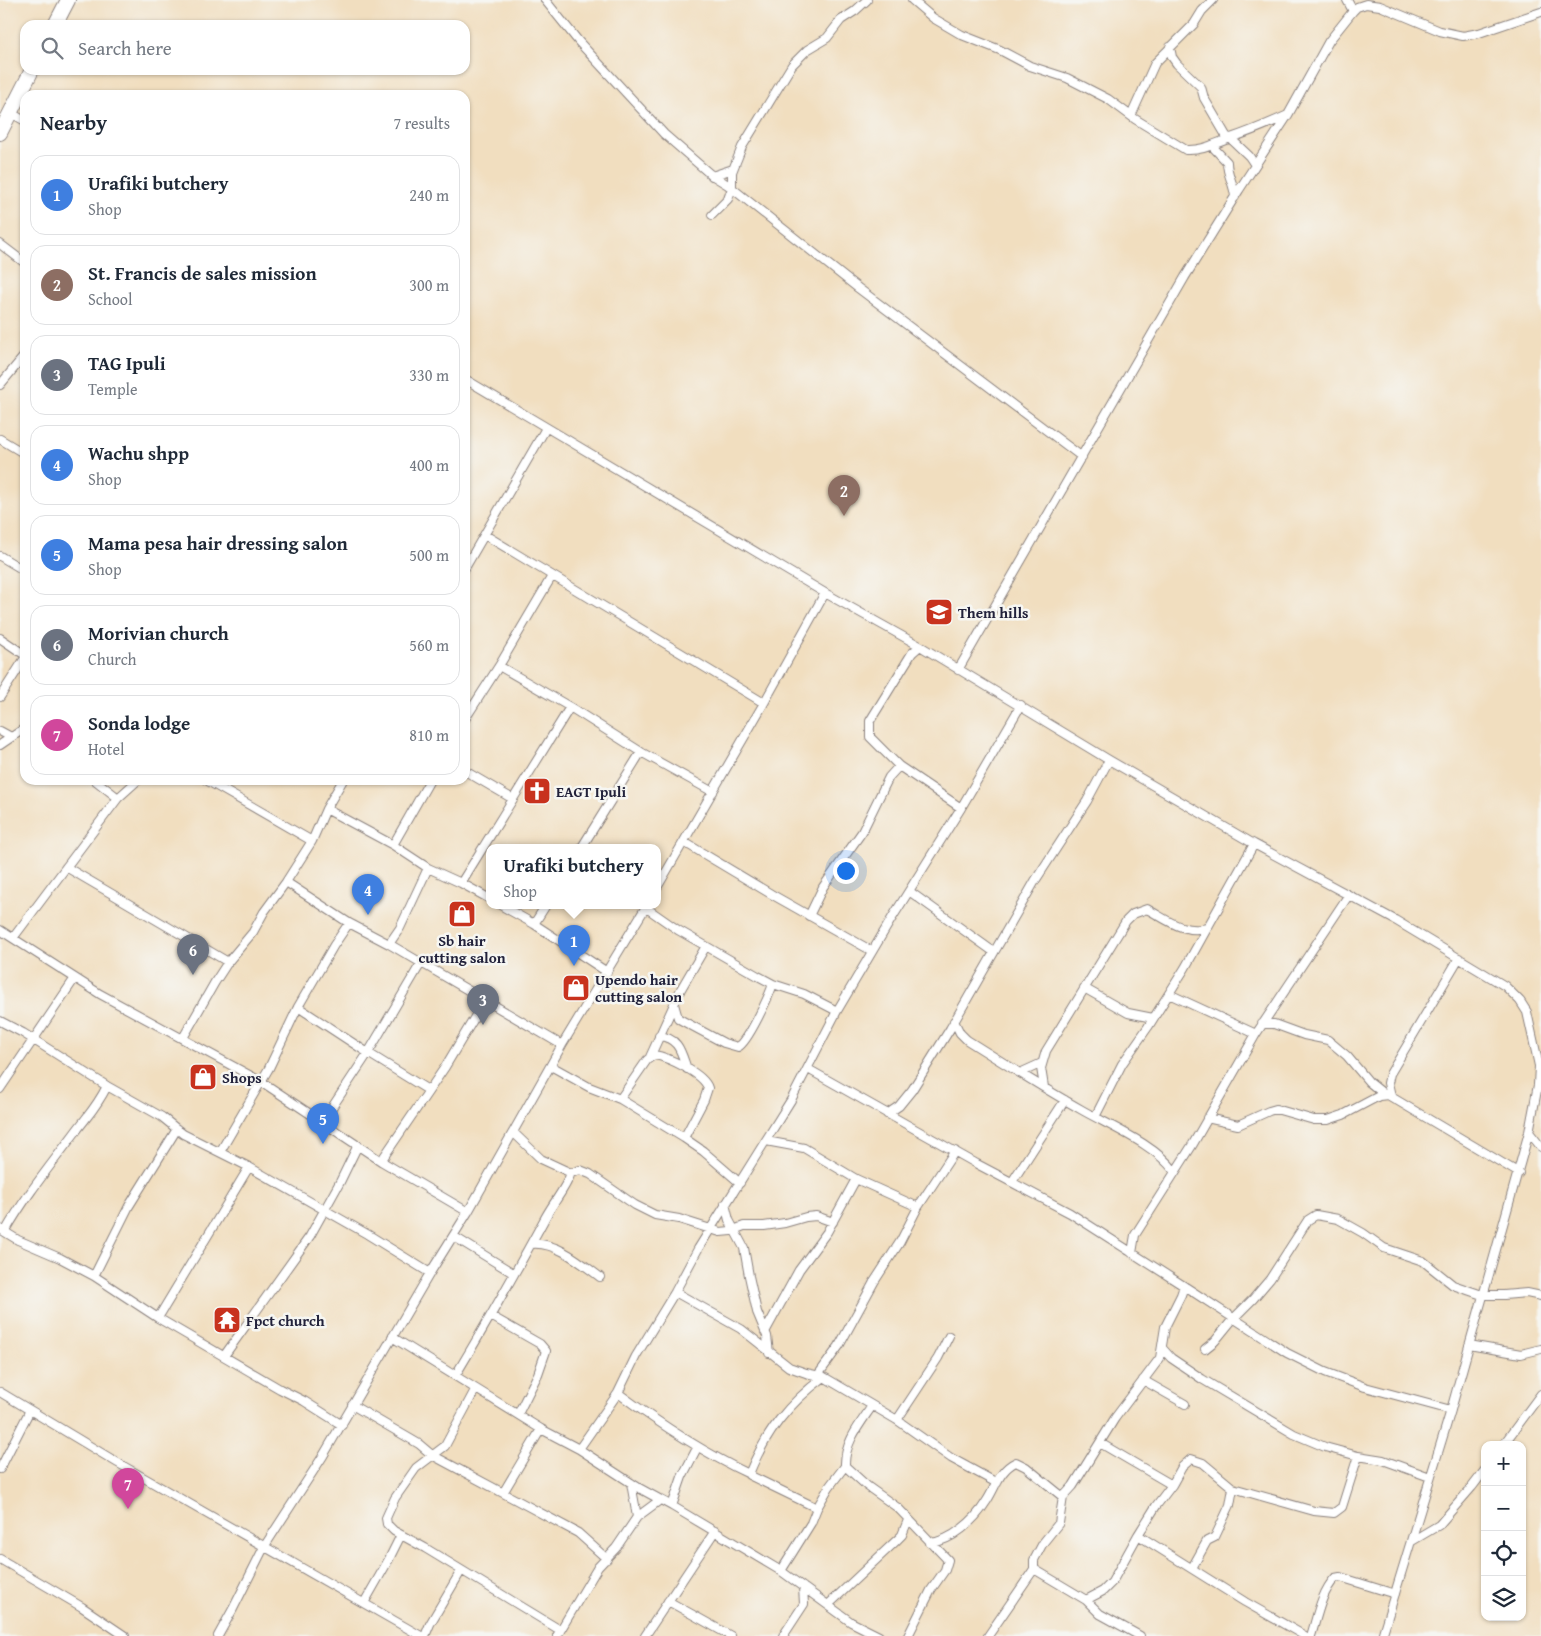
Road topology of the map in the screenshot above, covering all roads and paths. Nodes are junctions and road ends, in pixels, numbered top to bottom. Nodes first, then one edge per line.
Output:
1 (68, 0) edge
2 (545, 0) edge
3 (868, 0) edge
4 (912, 0) edge
5 (1213, 0) edge
6 (1347, 0) edge
7 (1371, 2) edge
8 (1353, 11) junction
9 (1541, 12) edge
10 (58, 20) edge
11 (1170, 47) junction
12 (30, 75) edge
13 (22, 90) edge
14 (20, 95) edge
15 (11, 113) junction
16 (1288, 115) junction
17 (1131, 116) junction
18 (20, 118) edge
19 (0, 133) edge
20 (1229, 139) junction
21 (1212, 146) junction
22 (1255, 165) junction
23 (733, 169) junction
24 (712, 176) junction
25 (732, 188) junction
26 (1235, 197) junction
27 (712, 215) dead end
28 (0, 244) edge
29 (20, 259) edge
30 (20, 361) edge
31 (470, 382) edge
32 (0, 385) edge
33 (546, 428) junction
34 (0, 439) edge
35 (20, 451) edge
36 (1082, 457) junction
37 (485, 535) junction
38 (0, 556) edge
39 (470, 560) edge
40 (20, 568) edge
41 (552, 576) junction
42 (825, 593) junction
43 (0, 638) edge
44 (920, 646) junction
45 (20, 651) edge
46 (20, 666) edge
47 (499, 666) junction
48 (958, 670) junction
49 (0, 697) edge
50 (764, 703) junction
51 (1021, 705) junction
52 (570, 707) junction
53 (470, 711) edge
54 (0, 731) edge
55 (20, 732) edge
56 (11, 738) junction
57 (0, 745) edge
58 (641, 752) junction
59 (1109, 760) junction
60 (899, 766) junction
61 (470, 774) edge
62 (102, 785) edge
63 (132, 785) edge
64 (215, 785) edge
65 (340, 785) edge
66 (427, 785) edge
67 (712, 792) junction
68 (118, 798) junction
69 (513, 799) junction
70 (961, 808) junction
71 (326, 809) junction
72 (312, 842) junction
73 (684, 842) junction
74 (584, 844) edge
75 (1254, 844) junction
76 (393, 845) junction
77 (66, 867) junction
78 (428, 868) junction
79 (661, 881) edge
80 (286, 882) junction
81 (462, 883) junction
82 (909, 891) junction
83 (1348, 896) junction
84 (486, 897) edge
85 (507, 909) edge
86 (543, 909) edge
87 (644, 909) edge
88 (650, 909) edge
89 (809, 916) junction
90 (349, 923) junction
91 (534, 924) junction
92 (1206, 928) junction
93 (0, 930) edge
94 (13, 938) junction
95 (389, 944) junction
96 (706, 946) junction
97 (872, 951) junction
98 (994, 952) junction
99 (1459, 958) junction
100 (228, 962) junction
101 (421, 963) junction
102 (607, 972) junction
103 (75, 978) junction
104 (773, 984) junction
105 (1084, 988) junction
106 (1169, 994) junction
107 (485, 1000) junction
108 (674, 1004) junction
109 (298, 1007) junction
110 (837, 1011) junction
111 (1153, 1018) junction
112 (0, 1021) edge
113 (954, 1021) junction
114 (1262, 1024) junction
115 (1256, 1034) junction
116 (659, 1036) junction
117 (964, 1037) junction
118 (183, 1038) junction
119 (944, 1038) junction
120 (33, 1040) junction
121 (562, 1045) junction
122 (368, 1053) junction
123 (650, 1057) junction
124 (1042, 1063) junction
125 (1540, 1064) edge
126 (551, 1066) junction
127 (687, 1069) junction
128 (808, 1069) junction
129 (1020, 1073) junction
130 (262, 1082) junction
131 (107, 1086) junction
132 (1044, 1087) junction
133 (0, 1089) edge
134 (428, 1090) junction
135 (1388, 1095) junction
136 (620, 1099) junction
137 (1066, 1100) junction
138 (887, 1114) junction
139 (1095, 1116) junction
140 (1207, 1118) junction
141 (322, 1121) junction
142 (177, 1130) junction
143 (1529, 1132) junction
144 (514, 1133) junction
145 (684, 1138) junction
146 (766, 1141) junction
147 (358, 1145) junction
148 (1541, 1147) edge
149 (955, 1151) junction
150 (220, 1152) junction
151 (381, 1161) junction
152 (248, 1167) junction
153 (1174, 1171) junction
154 (571, 1173) junction
155 (1518, 1174) junction
156 (856, 1179) junction
157 (1012, 1182) junction
158 (740, 1183) junction
159 (725, 1204) junction
160 (918, 1208) junction
161 (324, 1211) junction
162 (468, 1212) junction
163 (833, 1222) junction
164 (710, 1228) junction
165 (2, 1231) edge
166 (734, 1231) junction
167 (453, 1236) junction
168 (531, 1244) junction
169 (1132, 1253) junction
170 (430, 1273) junction
171 (513, 1274) junction
172 (94, 1276) junction
173 (600, 1277) dead end
174 (1184, 1286) junction
175 (675, 1292) junction
176 (1482, 1294) junction
177 (1541, 1296) edge
178 (491, 1316) junction
179 (158, 1318) junction
180 (1233, 1319) junction
181 (765, 1332) junction
182 (949, 1336) dead end
183 (392, 1337) junction
184 (1469, 1345) junction
185 (1162, 1348) junction
186 (1205, 1349) dead end
187 (1541, 1349) edge
188 (769, 1353) junction
189 (224, 1356) junction
190 (455, 1376) junction
191 (821, 1376) junction
192 (1142, 1380) junction
193 (475, 1390) junction
194 (0, 1392) edge
195 (618, 1393) junction
196 (1541, 1394) edge
197 (1185, 1404) dead end
198 (352, 1406) junction
199 (872, 1406) junction
200 (30, 1410) junction
201 (1451, 1410) junction
202 (518, 1414) junction
203 (897, 1420) junction
204 (342, 1425) junction
205 (541, 1430) junction
206 (1506, 1441) edge
207 (1100, 1442) junction
208 (698, 1448) junction
209 (578, 1449) junction
210 (432, 1455) junction
211 (1358, 1456) junction
212 (845, 1466) junction
213 (0, 1470) edge
214 (749, 1474) junction
215 (1481, 1475) edge
216 (1430, 1477) junction
217 (631, 1483) junction
218 (997, 1483) junction
219 (1172, 1485) junction
220 (1233, 1488) junction
221 (503, 1493) junction
222 (1063, 1497) junction
223 (660, 1500) junction
224 (672, 1506) junction
225 (817, 1508) junction
226 (637, 1517) junction
227 (908, 1520) junction
228 (715, 1531) junction
229 (400, 1534) junction
230 (1138, 1535) junction
231 (1412, 1541) junction
232 (930, 1543) junction
233 (264, 1548) junction
234 (0, 1559) edge
235 (607, 1559) junction
236 (1192, 1568) junction
237 (1034, 1569) junction
238 (461, 1571) junction
239 (781, 1571) junction
240 (803, 1587) junction
241 (1395, 1594) junction
242 (1086, 1600) junction
243 (668, 1601) junction
244 (364, 1603) junction
245 (828, 1605) junction
246 (559, 1633) edge
247 (121, 1635) edge
248 (218, 1636) edge
249 (421, 1636) edge
250 (425, 1636) edge
251 (645, 1636) edge
252 (731, 1636) edge
253 (783, 1636) edge
254 (879, 1636) edge
255 (908, 1636) edge
256 (988, 1636) edge
257 (1140, 1636) edge
258 (1305, 1636) edge
259 (1311, 1636) edge
260 (1382, 1636) edge

1 - 10 highway
2 - 24 street
3 - 23 street
4 - 17 street
5 - 11 street
6 - 8 street
7 - 8 street
7 - 9 street
8 - 16 street
11 - 17 street
11 - 20 street
12 - 13 highway
14 - 15 highway
15 - 18 street
15 - 19 highway
16 - 20 street
16 - 22 street
17 - 21 street
20 - 21 street
20 - 22 street
21 - 26 street
22 - 26 street
23 - 24 street
23 - 25 street
24 - 25 street
25 - 27 street
25 - 36 street
26 - 36 street
28 - 29 street
30 - 32 street
31 - 33 street
33 - 37 street
33 - 42 street
34 - 35 street
36 - 48 street
37 - 39 street
37 - 41 street
38 - 40 street
41 - 47 street
41 - 50 street
42 - 44 street
42 - 50 street
43 - 45 street
44 - 48 street
44 - 60 street
46 - 49 street
47 - 52 street
47 - 53 street
48 - 51 street
50 - 67 street
51 - 59 street
51 - 70 street
52 - 58 street
52 - 69 street
54 - 56 street
55 - 56 street
56 - 57 street
58 - 67 street
58 - 74 street
59 - 75 street
59 - 98 street
60 - 70 street
60 - 89 street
61 - 69 street
62 - 68 street
63 - 68 street
64 - 72 street
65 - 71 street
66 - 76 street
67 - 73 street
68 - 77 street
69 - 81 street
70 - 82 street
71 - 72 street
71 - 76 street
72 - 80 street
73 - 79 street
73 - 89 street
75 - 83 street
75 - 92 street
76 - 78 street
77 - 94 street
77 - 100 street
78 - 81 street
78 - 95 street
80 - 90 street
80 - 100 street
81 - 84 street
82 - 97 street
82 - 98 street
83 - 99 street
83 - 114 street
85 - 91 street
86 - 91 street
87 - 102 street
88 - 96 street
89 - 97 street
90 - 95 street
90 - 109 street
91 - 102 street
92 - 105 street
92 - 106 street
93 - 94 street
94 - 103 street
95 - 101 street
96 - 104 street
96 - 108 street
97 - 110 street
98 - 113 street
99 - 125 street
99 - 135 street
100 - 118 street
101 - 107 street
101 - 122 street
102 - 121 street
103 - 118 street
103 - 120 street
104 - 108 street
104 - 110 street
105 - 111 street
105 - 124 street
106 - 111 street
106 - 115 street
107 - 121 street
107 - 134 street
108 - 116 street
109 - 122 street
109 - 130 street
110 - 128 street
111 - 139 street
112 - 120 street
113 - 117 street
113 - 119 street
114 - 115 street
114 - 135 street
115 - 140 street
116 - 123 street
116 - 127 street
117 - 119 street
117 - 129 street
118 - 130 street
119 - 138 street
120 - 131 street
120 - 133 street
121 - 126 street
122 - 134 street
122 - 141 street
123 - 127 street
123 - 136 street
124 - 129 street
124 - 132 street
125 - 143 street
126 - 136 street
126 - 144 street
127 - 145 street
128 - 138 street
128 - 146 street
129 - 132 street
130 - 141 street
130 - 150 street
131 - 142 street
131 - 165 street
132 - 137 street
134 - 151 street
135 - 140 street
135 - 155 street
136 - 145 street
137 - 139 street
137 - 157 street
138 - 149 street
139 - 153 street
140 - 153 street
141 - 147 street
142 - 150 street
142 - 172 street
143 - 148 street
143 - 155 street
144 - 154 street
144 - 162 street
145 - 158 street
146 - 156 street
146 - 158 street
147 - 151 street
147 - 161 street
149 - 157 street
149 - 160 street
150 - 152 street
151 - 162 street
152 - 161 street
152 - 179 street
153 - 169 street
154 - 164 street
154 - 168 street
155 - 176 street
156 - 160 street
156 - 163 street
157 - 169 street
158 - 159 street
159 - 164 street
159 - 166 street
160 - 191 street
161 - 170 street
161 - 189 street
162 - 167 street
163 - 166 street
163 - 181 street
164 - 166 street
164 - 175 street
165 - 172 street
166 - 181 street
167 - 170 street
167 - 171 street
168 - 171 street
168 - 173 street
169 - 174 street
170 - 183 street
171 - 178 street
172 - 179 street
174 - 180 street
174 - 185 street
175 - 188 street
175 - 195 street
176 - 177 street
176 - 180 street
176 - 184 street
178 - 190 street
178 - 202 street
179 - 189 street
180 - 186 street
180 - 201 street
181 - 188 street
182 - 203 street
183 - 190 street
183 - 198 street
184 - 187 street
184 - 201 street
185 - 192 street
185 - 211 street
188 - 191 street
189 - 204 street
190 - 193 street
191 - 199 street
191 - 214 street
192 - 197 street
192 - 207 street
193 - 202 street
193 - 210 street
194 - 200 street
195 - 208 street
195 - 209 street
196 - 206 street
198 - 204 street
198 - 210 street
199 - 203 street
199 - 212 street
200 - 213 street
200 - 233 street
201 - 216 street
202 - 205 street
203 - 218 street
204 - 233 street
205 - 209 street
205 - 221 street
207 - 219 street
207 - 222 street
208 - 214 street
208 - 224 street
209 - 217 street
210 - 221 street
210 - 229 street
211 - 216 street
211 - 220 street
212 - 225 street
212 - 227 street
214 - 225 street
215 - 231 street
216 - 231 street
217 - 223 street
217 - 226 street
218 - 222 street
218 - 232 street
219 - 220 street
219 - 230 street
220 - 236 street
221 - 235 street
222 - 237 street
223 - 224 street
223 - 226 street
224 - 228 street
225 - 239 street
226 - 235 street
227 - 232 street
227 - 245 street
228 - 239 street
228 - 243 street
229 - 238 street
229 - 244 street
230 - 236 street
230 - 242 street
231 - 241 street
232 - 255 street
233 - 244 street
233 - 248 street
234 - 247 street
235 - 246 street
236 - 258 street
237 - 242 street
237 - 256 street
238 - 246 street
238 - 250 street
239 - 240 street
240 - 245 street
240 - 253 street
241 - 259 street
241 - 260 street
242 - 257 street
243 - 251 street
243 - 252 street
244 - 249 street
245 - 254 street

